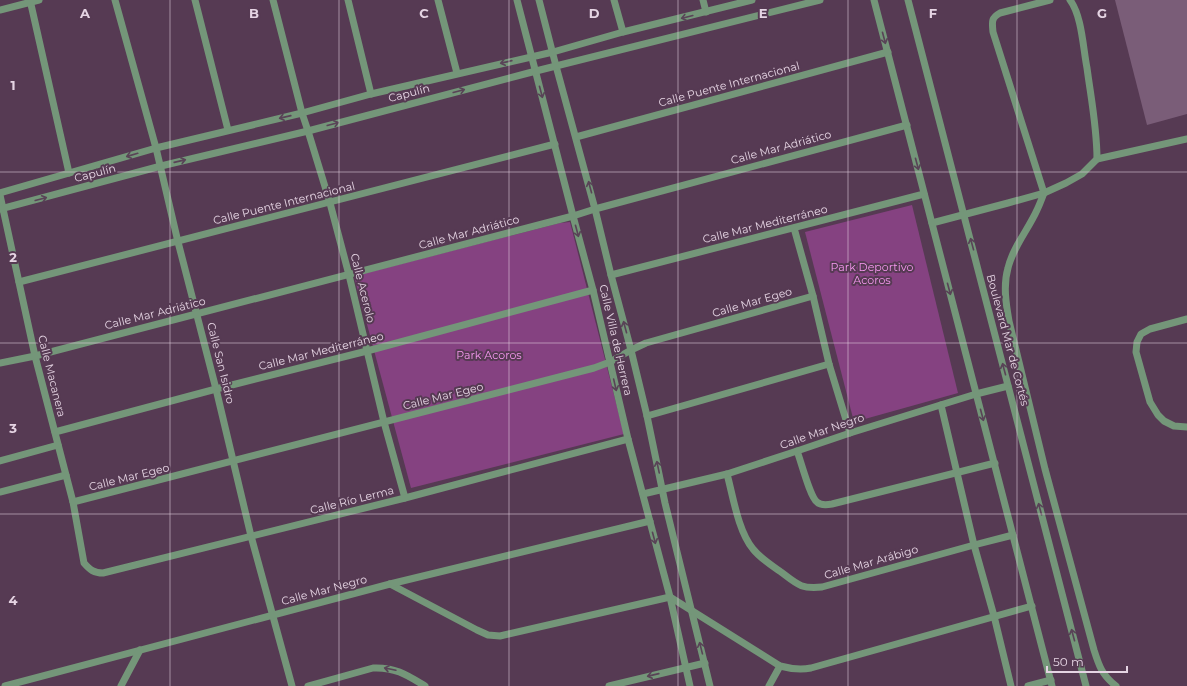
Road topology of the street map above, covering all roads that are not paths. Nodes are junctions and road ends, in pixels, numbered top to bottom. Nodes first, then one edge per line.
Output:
1 (39, 0) edge
2 (115, 0) edge
3 (195, 0) edge
4 (273, 0) edge
5 (348, 0) edge
6 (438, 0) edge
7 (518, 0) edge
8 (539, 0) edge
9 (614, 0) edge
10 (703, 0) edge
11 (752, 0) edge
12 (820, 0) edge
13 (874, 0) edge
14 (908, 0) edge
15 (1050, 0) edge
16 (1070, 0) edge
17 (30, 1) edge
18 (0, 10) edge
19 (706, 12) junction
20 (623, 32) junction
21 (553, 52) junction
22 (888, 52) junction
23 (532, 56) junction
24 (556, 66) junction
25 (536, 71) junction
26 (457, 73) junction
27 (371, 94) junction
28 (302, 113) junction
29 (907, 125) junction
30 (228, 130) junction
31 (308, 131) junction
32 (576, 137) junction
33 (1187, 139) edge
34 (555, 144) junction
35 (156, 148) junction
36 (1097, 159) junction
37 (160, 166) junction
38 (70, 173) junction
39 (1044, 193) junction
40 (0, 194) edge
41 (924, 194) junction
42 (330, 203) junction
43 (2, 209) edge
44 (595, 209) junction
45 (964, 215) junction
46 (573, 216) junction
47 (932, 223) junction
48 (794, 228) junction
49 (178, 242) junction
50 (349, 275) junction
51 (611, 275) junction
52 (19, 282) junction
53 (593, 290) junction
54 (813, 296) junction
55 (197, 314) junction
56 (1187, 319) edge
57 (631, 350) junction
58 (367, 351) junction
59 (35, 356) junction
60 (610, 362) junction
61 (0, 363) edge
62 (829, 364) junction
63 (1008, 386) junction
64 (216, 389) junction
65 (976, 394) junction
66 (941, 405) junction
67 (647, 416) junction
68 (384, 422) junction
69 (1187, 427) edge
70 (55, 432) junction
71 (850, 432) junction
72 (628, 439) junction
73 (58, 444) junction
74 (797, 451) junction
75 (0, 461) edge
76 (234, 462) junction
77 (994, 463) junction
78 (958, 473) junction
79 (727, 474) junction
80 (66, 475) junction
81 (663, 489) junction
82 (0, 492) edge
83 (642, 494) junction
84 (405, 498) junction
85 (73, 502) junction
86 (650, 521) junction
87 (1013, 535) junction
88 (251, 536) junction
89 (974, 545) junction
90 (84, 563) joint
91 (390, 584) junction
92 (670, 597) junction
93 (1032, 606) junction
94 (692, 610) junction
95 (272, 616) junction
96 (994, 616) junction
97 (140, 650) junction
98 (705, 663) junction
99 (780, 666) junction
100 (687, 668) junction
101 (1051, 683) edge
102 (5, 686) edge
103 (121, 686) edge
104 (292, 686) edge
105 (308, 686) edge
106 (425, 686) edge
107 (609, 686) edge
108 (690, 686) edge
109 (710, 686) edge
110 (769, 686) edge
111 (1011, 686) edge
112 (1028, 686) edge
113 (1086, 686) edge
114 (1116, 686) edge

1 - 17 street
2 - 35 street, Calle San Isidro
3 - 30 street
4 - 28 street
5 - 27 street
6 - 26 street
7 - 23 street, Calle Villa de Herrera
8 - 21 street, Calle Villa de Herrera
9 - 20 street
10 - 19 street
11 - 19 street, Capulín
12 - 24 street, Capulín
13 -> 22 street
14 - 45 street, Boulevard Mar de Cortés
15 - 39 street
16 - 36 street
17 - 18 street
17 - 38 street
19 -> 20 street, Capulín
20 - 21 street, Capulín
21 - 23 street, Capulín
21 - 24 street, Calle Villa de Herrera
22 - 29 street
22 - 32 street, Calle Puente Internacional
23 - 25 street, Calle Villa de Herrera
23 -> 26 street, Capulín
24 - 25 street, Capulín
24 - 32 street, Calle Villa de Herrera
31 -> 25 street, Capulín
25 -> 34 street, Calle Villa de Herrera
26 - 27 street, Capulín
27 - 28 street, Capulín
28 -> 30 street, Capulín
28 - 31 street, Calle Acerolo
29 -> 41 street
29 - 44 street, Calle Mar Adriático
30 - 35 street, Capulín
37 -> 31 street, Capulín
31 - 42 street, Calle Acerolo
44 -> 32 street, Calle Villa de Herrera
33 - 36 street
34 - 42 street, Calle Puente Internacional
34 - 46 street, Calle Villa de Herrera
35 - 37 street, Calle San Isidro
35 -> 38 street, Capulín
36 - 39 street
43 -> 37 street, Capulín
37 - 49 street, Calle San Isidro
38 - 40 street, Capulín
39 - 45 street
39 - 114 street
40 - 43 street, Calle Macanera
41 - 47 street
41 - 48 street, Calle Mar Mediterráneo
42 - 49 street, Calle Puente Internacional
42 - 50 street, Calle Acerolo
43 - 52 street, Calle Macanera
44 - 46 street, Calle Mar Adriático
44 - 51 street, Calle Villa de Herrera
45 - 47 street
63 -> 45 street, Boulevard Mar de Cortés
46 - 50 street, Calle Mar Adriático
46 -> 53 street, Calle Villa de Herrera
47 -> 65 street
48 - 51 street, Calle Mar Mediterráneo
48 - 54 street
49 - 52 street, Calle Puente Internacional
49 - 55 street, Calle San Isidro
50 - 55 street, Calle Mar Adriático
50 - 58 street, Calle Acerolo
57 -> 51 street, Calle Villa de Herrera
52 - 59 street, Calle Macanera
53 - 58 street, Calle Mar Mediterráneo
53 - 60 street, Calle Villa de Herrera
54 - 57 street, Calle Mar Egeo
54 - 62 street
55 - 59 street, Calle Mar Adriático
55 - 64 street, Calle San Isidro
56 - 69 street
57 - 60 street, Calle Mar Egeo
57 - 67 street, Calle Villa de Herrera
58 - 64 street, Calle Mar Mediterráneo
58 - 68 street, Calle Acerolo
59 - 61 street, Calle Mar Adriático
59 - 70 street, Calle Macanera
60 - 68 street, Calle Mar Egeo
60 -> 72 street, Calle Villa de Herrera
62 - 67 street
62 - 71 street
63 - 65 street, Calle Mar Negro
113 -> 63 street, Boulevard Mar de Cortés
64 - 70 street, Calle Mar Mediterráneo
64 - 76 street, Calle San Isidro
65 - 66 street, Calle Mar Negro
65 -> 77 street
66 - 71 street, Calle Mar Negro
66 - 78 street
81 -> 67 street, Calle Villa de Herrera
68 - 76 street, Calle Mar Egeo
68 - 84 street, Calle Acerolo
70 - 73 street, Calle Macanera
71 - 74 street, Calle Mar Negro
72 - 83 street, Calle Villa de Herrera
72 - 84 street, Calle Río Lerma
73 - 75 street
73 - 80 street, Calle Macanera
74 - 78 street
74 - 79 street, Calle Mar Negro
76 - 85 street, Calle Mar Egeo
76 - 88 street, Calle San Isidro
77 - 78 street
77 - 87 street
78 - 89 street
79 - 81 street, Calle Mar Negro
79 - 89 street, Calle Mar Arábigo
80 - 82 street
80 - 85 street, Calle Macanera
81 - 83 street, Calle Mar Negro
81 - 94 street, Calle Villa de Herrera
83 - 86 street, Calle Villa de Herrera
84 - 88 street, Calle Río Lerma
85 - 90 street, Calle Macanera
86 - 91 street, Calle Mar Negro
86 -> 92 street, Calle Villa de Herrera
87 - 89 street, Calle Mar Arábigo
87 - 93 street
88 - 90 street, Calle Río Lerma
88 - 95 street, Calle San Isidro
89 - 96 street
91 - 92 street
91 - 95 street, Calle Mar Negro
92 - 94 street
92 - 100 street, Calle Villa de Herrera
93 - 96 street
93 - 101 street
98 -> 94 street, Calle Villa de Herrera
94 - 99 street
95 - 97 street, Calle Mar Negro
95 - 104 street, Calle San Isidro
96 - 99 street
96 - 111 street
97 - 102 street, Calle Mar Negro
97 - 103 street
98 - 100 street
98 - 109 street, Calle Villa de Herrera
99 - 110 street
100 -> 107 street
100 - 108 street, Calle Villa de Herrera
101 - 112 street
106 -> 105 street

